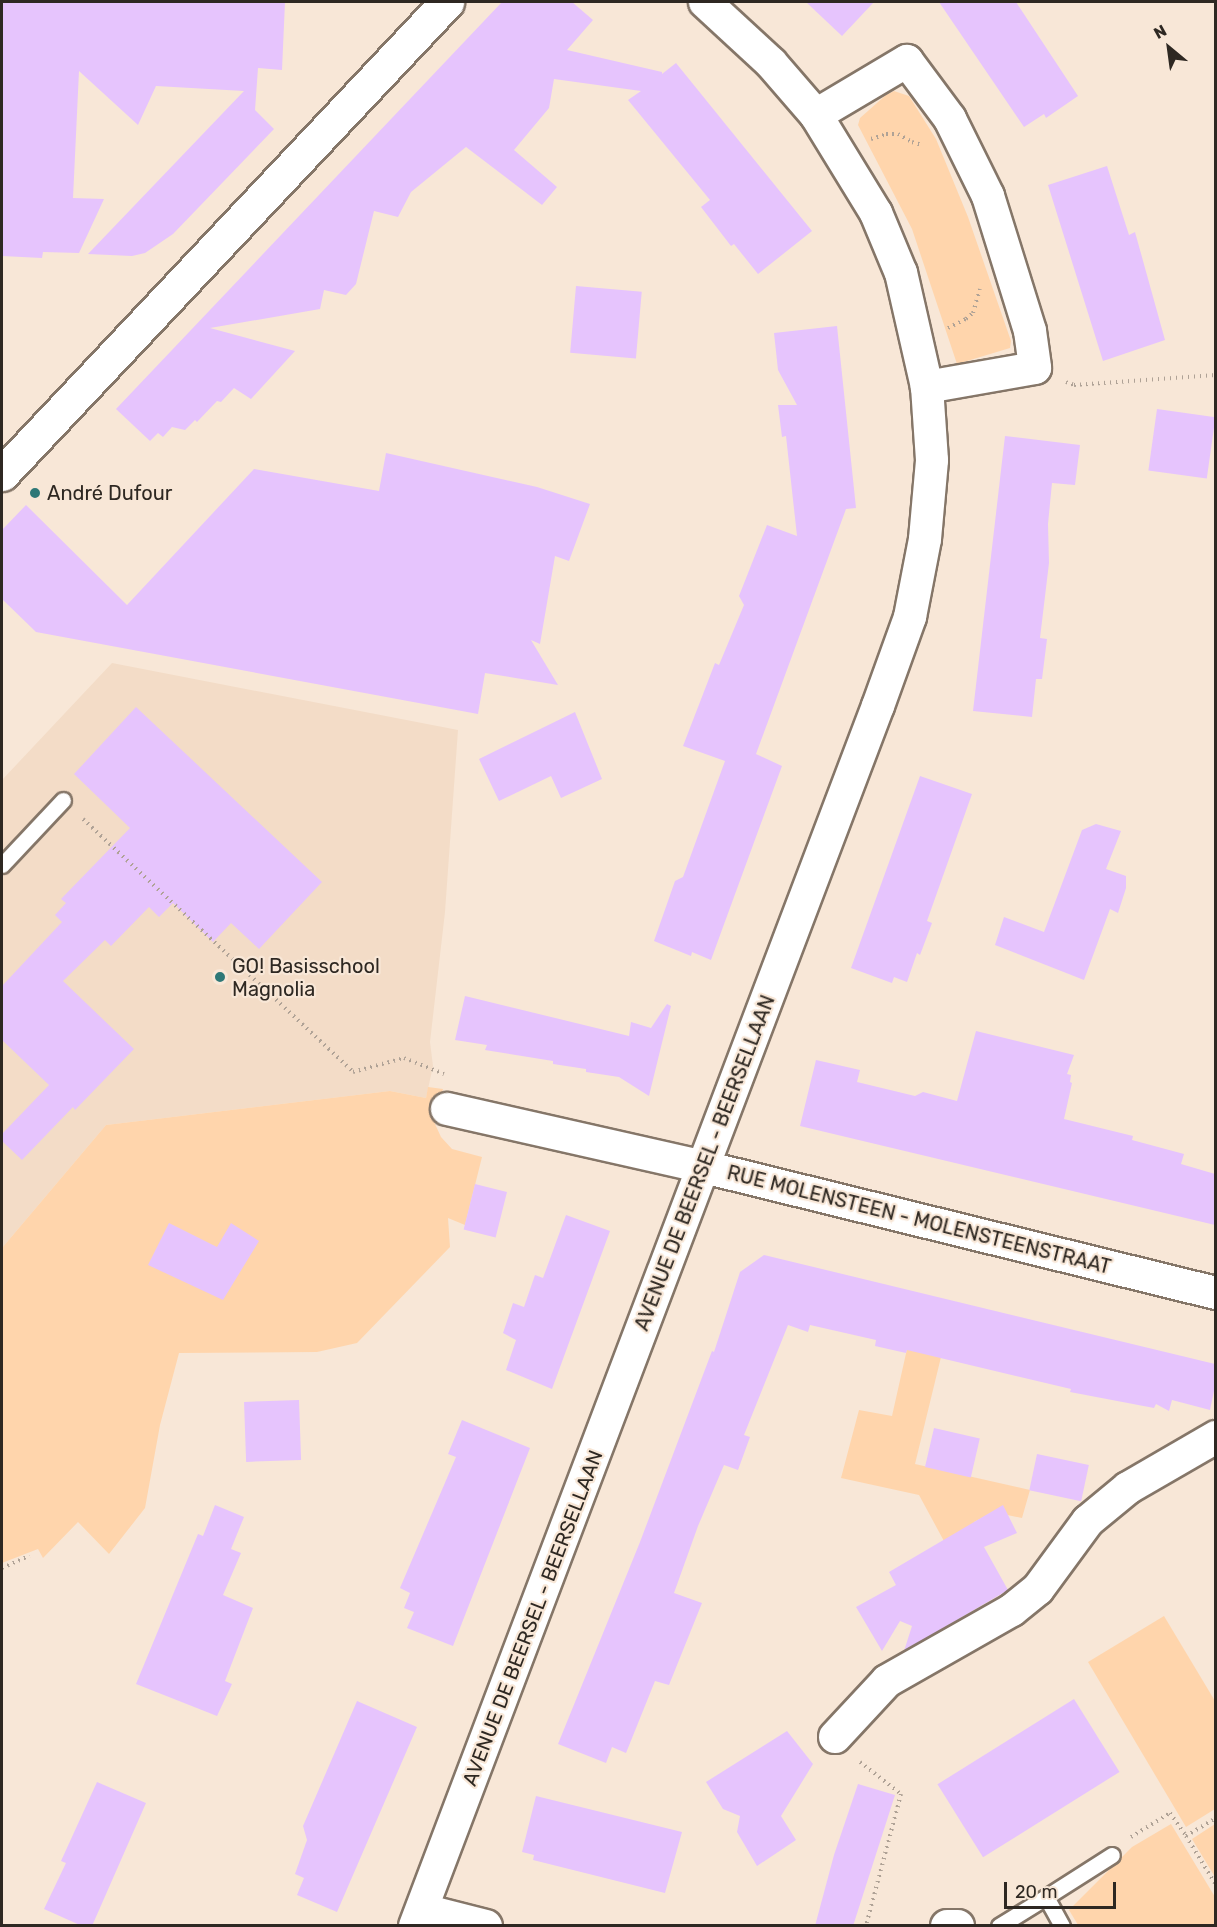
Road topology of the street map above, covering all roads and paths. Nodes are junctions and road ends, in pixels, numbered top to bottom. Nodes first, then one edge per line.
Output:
1 (447, 2) edge
2 (705, 2) edge
3 (816, 115) junction
4 (960, 140) junction
5 (864, 143) dead end
6 (984, 284) dead end
7 (941, 330) dead end
8 (1035, 368) junction
9 (1215, 375) edge
10 (927, 387) junction
11 (2, 474) edge
12 (63, 800) joint
13 (2, 865) edge
14 (432, 1070) dead end
15 (447, 1109) dead end
16 (704, 1167) junction
17 (1215, 1293) edge
18 (1215, 1437) edge
19 (29, 1556) dead end
20 (2, 1568) edge
21 (835, 1737) joint
22 (1215, 1818) edge
23 (1185, 1836) junction
24 (1112, 1855) joint
25 (1215, 1885) edge
26 (1046, 1897) junction
27 (419, 1918) edge
28 (486, 1926) edge
29 (866, 1926) edge
30 (947, 1926) edge
31 (958, 1926) edge
32 (999, 1926) edge
33 (1062, 1926) edge

1 - 11 main road
2 - 3 street, AVENUE DE BEERSEL - BEERSELLAAN
3 - 4 street
3 - 10 street, AVENUE DE BEERSEL - BEERSELLAAN
4 - 5 path
4 - 8 street
6 - 7 path
8 - 9 path
8 - 10 street
10 - 16 street, AVENUE DE BEERSEL - BEERSELLAAN
12 - 13 lane
12 - 14 path
15 - 16 street, RUE MOLENSTEEN - MOLENSTEENSTRAAT
16 - 17 street, RUE MOLENSTEEN - MOLENSTEENSTRAAT
16 - 27 street, AVENUE DE BEERSEL - BEERSELLAAN
18 - 21 street
19 - 20 path
21 - 29 path
22 - 23 path
23 - 24 path
23 - 25 path
24 - 26 lane
26 - 32 lane
26 - 33 lane
27 - 28 street
30 - 31 street

